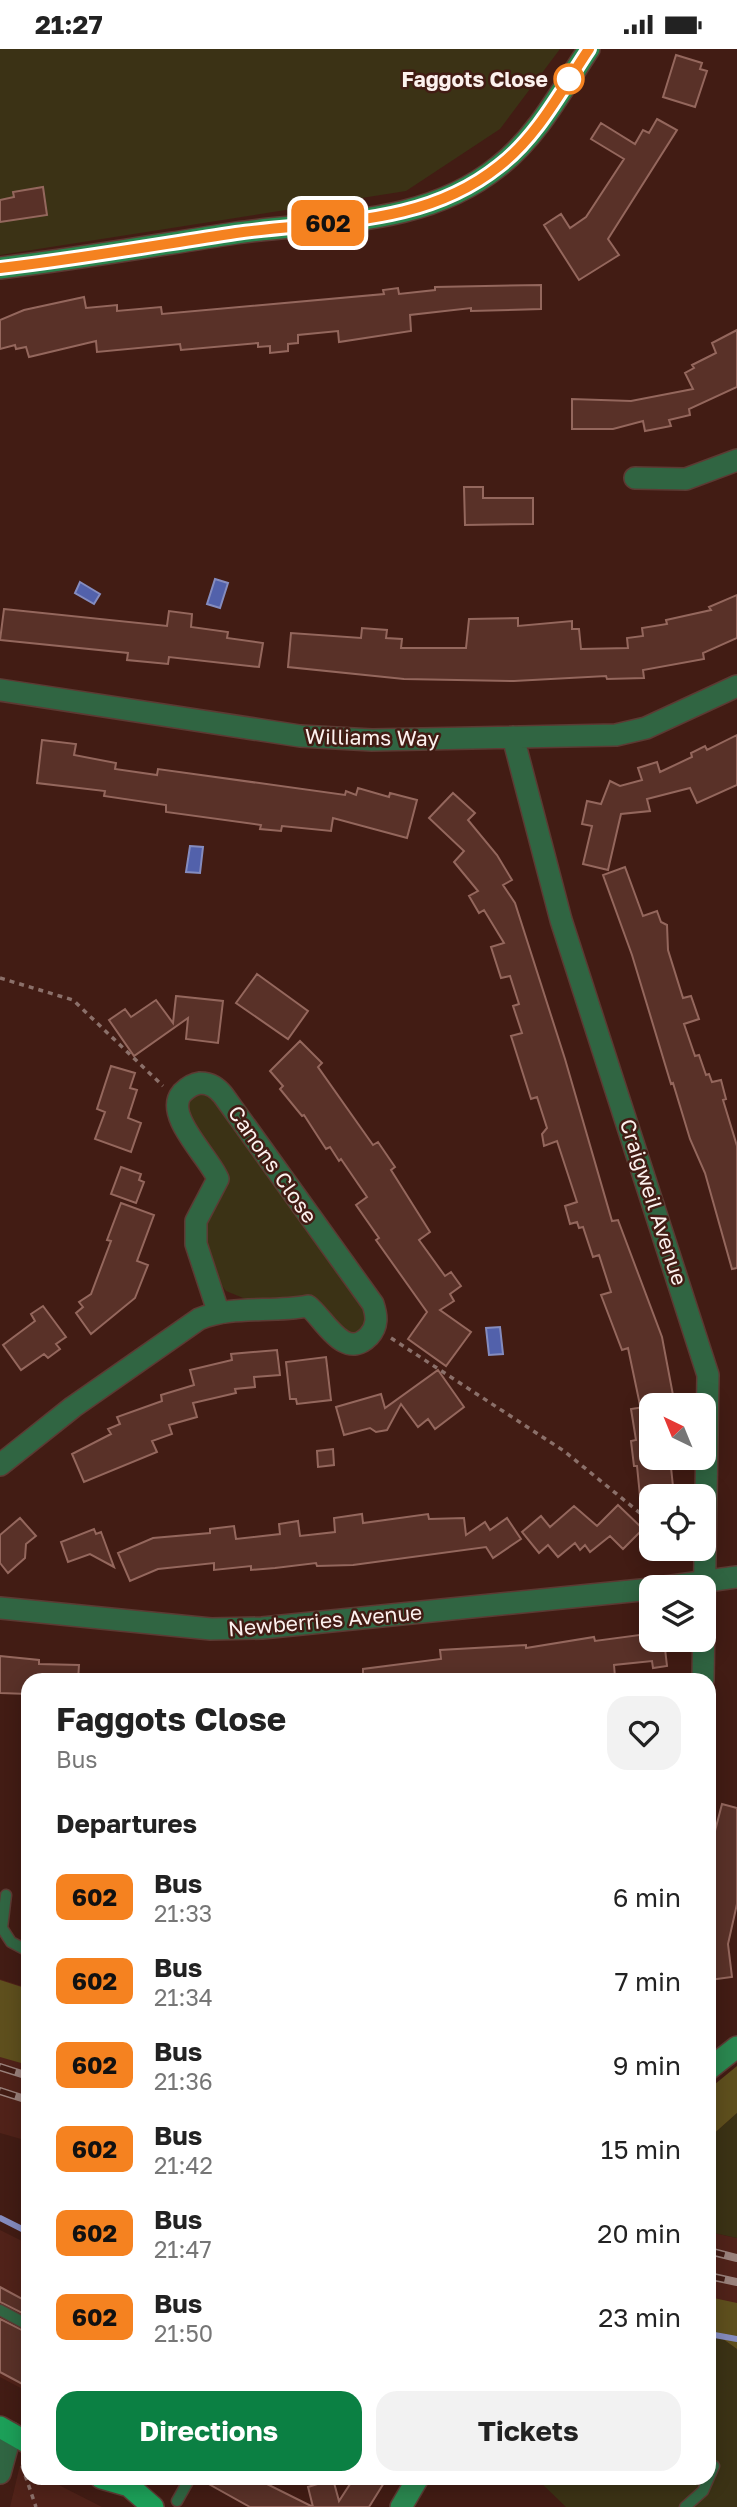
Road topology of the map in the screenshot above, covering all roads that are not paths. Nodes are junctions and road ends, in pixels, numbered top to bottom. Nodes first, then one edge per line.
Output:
1 (589, 49) edge
2 (0, 268) edge
3 (737, 460) edge
4 (635, 478) dead end
5 (737, 686) edge
6 (0, 689) edge
7 (513, 737) junction
8 (218, 1311) junction
9 (0, 1465) edge
10 (706, 1575) edge
11 (737, 1577) edge
12 (716, 1581) edge
13 (639, 1590) edge
14 (0, 1608) edge
15 (704, 1652) edge
16 (703, 1673) edge
17 (6, 1895) dead end
18 (21, 1947) edge
19 (737, 2047) edge
20 (716, 2064) edge
21 (0, 2310) edge
22 (21, 2321) edge
23 (15, 2441) edge
24 (0, 2473) edge
25 (134, 2485) edge
26 (186, 2485) edge
27 (414, 2485) edge
28 (706, 2485) edge
29 (177, 2501) dead end
30 (153, 2507) edge
31 (401, 2507) edge
32 (685, 2507) edge

1 - 2 street
3 - 4 street
5 - 7 street, Williams Way
6 - 7 street, Williams Way
7 - 10 street, Craigweil Avenue
8 - 8 street, Canons Close
8 - 9 street
11 - 12 street
13 - 14 street, Newberries Avenue
15 - 16 street, Craigweil Avenue
17 - 18 lane
19 - 20 street
21 - 22 lane
23 - 24 street
25 - 30 main road
26 - 29 lane
27 - 31 street
28 - 32 lane

